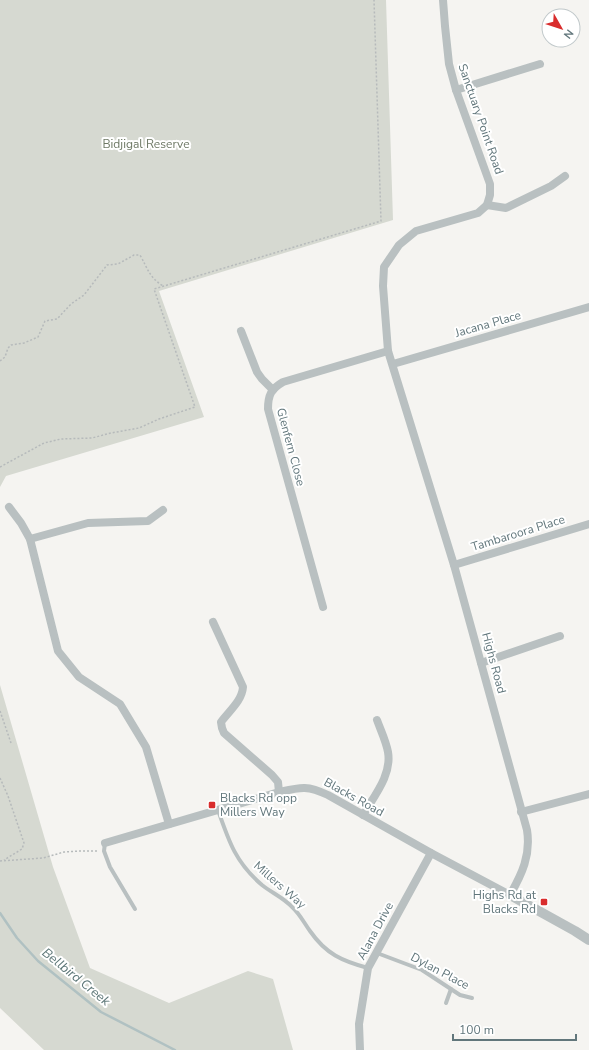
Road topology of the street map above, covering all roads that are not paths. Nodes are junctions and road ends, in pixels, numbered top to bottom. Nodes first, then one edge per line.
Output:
1 (443, 0) edge
2 (540, 64) dead end
3 (456, 90) junction
4 (565, 176) dead end
5 (487, 205) junction
6 (589, 307) edge
7 (241, 331) dead end
8 (388, 351) junction
9 (393, 364) junction
10 (273, 390) junction
11 (9, 507) dead end
12 (163, 510) dead end
13 (589, 524) edge
14 (30, 538) junction
15 (454, 565) junction
16 (323, 607) dead end
17 (213, 622) dead end
18 (560, 636) dead end
19 (481, 663) junction
20 (377, 720) dead end
21 (279, 792) junction
22 (589, 794) edge
23 (218, 810) junction
24 (521, 812) junction
25 (363, 815) junction
26 (169, 824) junction
27 (105, 847) joint
28 (431, 853) junction
29 (510, 895) junction
30 (135, 909) dead end
31 (589, 940) edge
32 (378, 953) junction
33 (368, 968) junction
34 (451, 989) junction
35 (472, 998) dead end
36 (446, 1003) dead end
37 (360, 1050) edge

1 - 3 street, Sanctuary Point Road
2 - 3 street
3 - 5 street, Sanctuary Point Road
4 - 5 street
5 - 8 street
6 - 9 street, Jacana Place
7 - 10 street
8 - 9 street, Highs Road
8 - 10 street
9 - 15 street, Highs Road
10 - 16 street, Glenfern Close
11 - 14 street
12 - 14 street
13 - 15 street, Tambaroora Place
14 - 26 street
15 - 19 street, Highs Road
17 - 21 street
18 - 19 street
19 - 24 street, Highs Road
20 - 25 street
21 - 23 street, Blacks Road
21 - 25 street, Blacks Road
22 - 24 street
23 - 26 street, Blacks Road
23 - 33 lane, Millers Way
24 - 29 street, Highs Road
25 - 28 street, Blacks Road
26 - 27 street, Blacks Road
27 - 30 lane
28 - 29 street, Blacks Road
28 - 32 street, Alana Drive
29 - 31 street
32 - 33 street, Alana Drive
32 - 34 lane, Dylan Place
33 - 37 street, Alana Drive
34 - 35 lane, Dylan Place
34 - 36 lane

